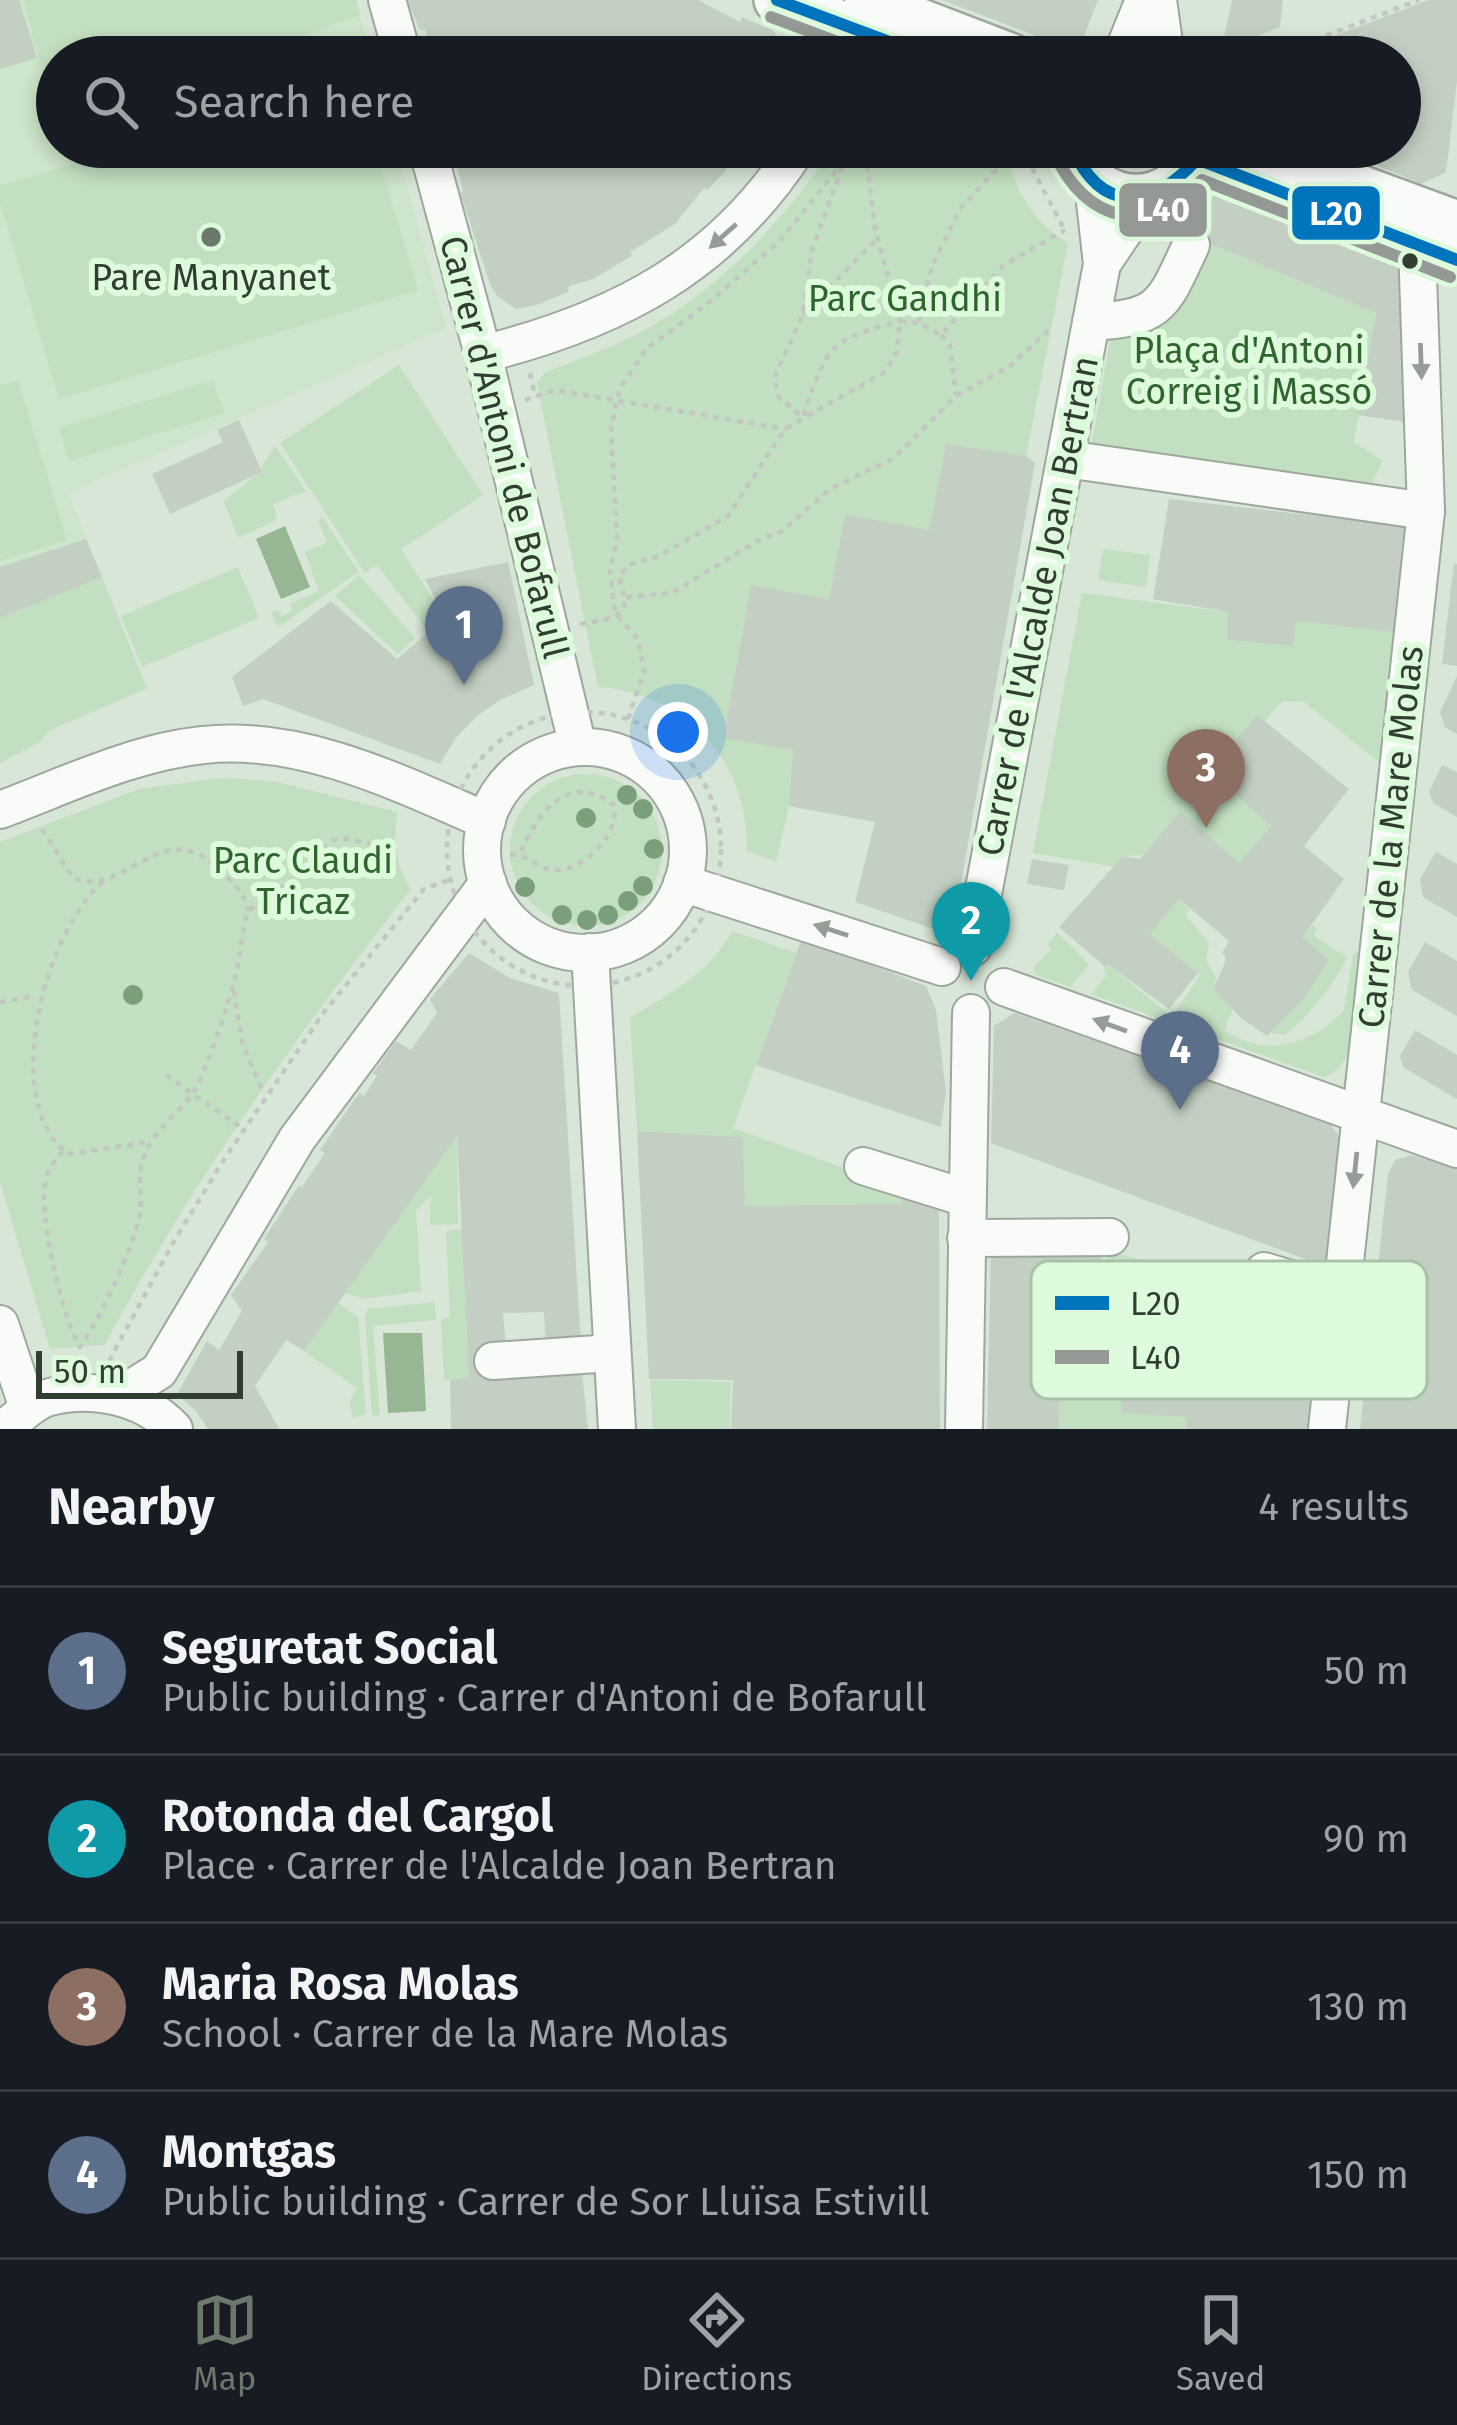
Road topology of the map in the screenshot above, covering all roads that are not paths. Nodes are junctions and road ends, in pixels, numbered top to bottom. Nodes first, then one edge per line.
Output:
1 (387, 0) edge
2 (777, 0) edge
3 (1144, 0) edge
4 (1157, 0) edge
5 (856, 17) edge
6 (397, 36) edge
7 (891, 36) edge
8 (930, 36) edge
9 (1129, 36) edge
10 (1163, 36) edge
11 (433, 168) edge
12 (784, 168) edge
13 (1083, 168) edge
14 (1085, 168) edge
15 (1187, 168) edge
16 (1234, 168) edge
17 (1305, 168) edge
18 (1147, 197) junction
19 (1457, 224) edge
20 (1190, 245) dead end
21 (1437, 252) edge
22 (1102, 264) junction
23 (1091, 322) junction
24 (483, 354) junction
25 (1066, 459) junction
26 (1426, 511) junction
27 (574, 730) junction
28 (0, 810) edge
29 (470, 814) junction
30 (499, 869) junction
31 (699, 888) junction
32 (958, 957) junction
33 (591, 969) junction
34 (1004, 987) junction
35 (970, 1013) junction
36 (1361, 1113) junction
37 (1457, 1149) edge
38 (863, 1166) dead end
39 (966, 1198) junction
40 (1110, 1237) dead end
41 (966, 1238) junction
42 (1345, 1261) edge
43 (0, 1324) edge
44 (613, 1353) junction
45 (494, 1360) dead end
46 (159, 1371) junction
47 (112, 1396) junction
48 (1330, 1399) edge
49 (15, 1419) edge
50 (171, 1425) edge
51 (617, 1429) edge
52 (964, 1429) edge
53 (1327, 1429) edge

1 - 6 street
2 - 5 main road
3 - 9 street
4 - 10 street
5 - 7 main road
5 - 8 main road
11 - 24 street, Carrer d'Antoni de Bofarull
12 -> 24 street
13 - 22 street, Carrer de l'Alcalde Joan Bertran
14 - 18 main road
15 - 18 main road
16 - 21 main road
17 - 19 main road
18 - 22 street, Carrer de l'Alcalde Joan Bertran
20 - 23 street
21 -> 26 street, Carrer de la Mare Molas
22 - 23 street, Carrer de l'Alcalde Joan Bertran
23 - 25 street, Carrer de l'Alcalde Joan Bertran
24 - 27 street, Carrer d'Antoni de Bofarull
25 - 26 street
25 - 32 street, Carrer de l'Alcalde Joan Bertran
26 - 36 street, Carrer de la Mare Molas
27 - 29 street
27 - 31 street
28 - 29 street
29 - 30 street
30 - 33 street
30 - 46 street
32 -> 31 street
31 - 33 street
32 - 34 street
32 - 35 street
33 - 44 street
34 - 35 street
36 -> 34 street
35 - 39 street
36 - 37 street
36 -> 42 street, Carrer de la Mare Molas
38 - 39 street
39 - 41 street
40 - 41 street
41 - 52 street
43 - 49 street
44 - 45 street
44 - 51 street
46 - 47 street
46 - 50 street
47 - 49 street
47 - 50 street
48 - 53 street, Carrer de la Mare Molas

